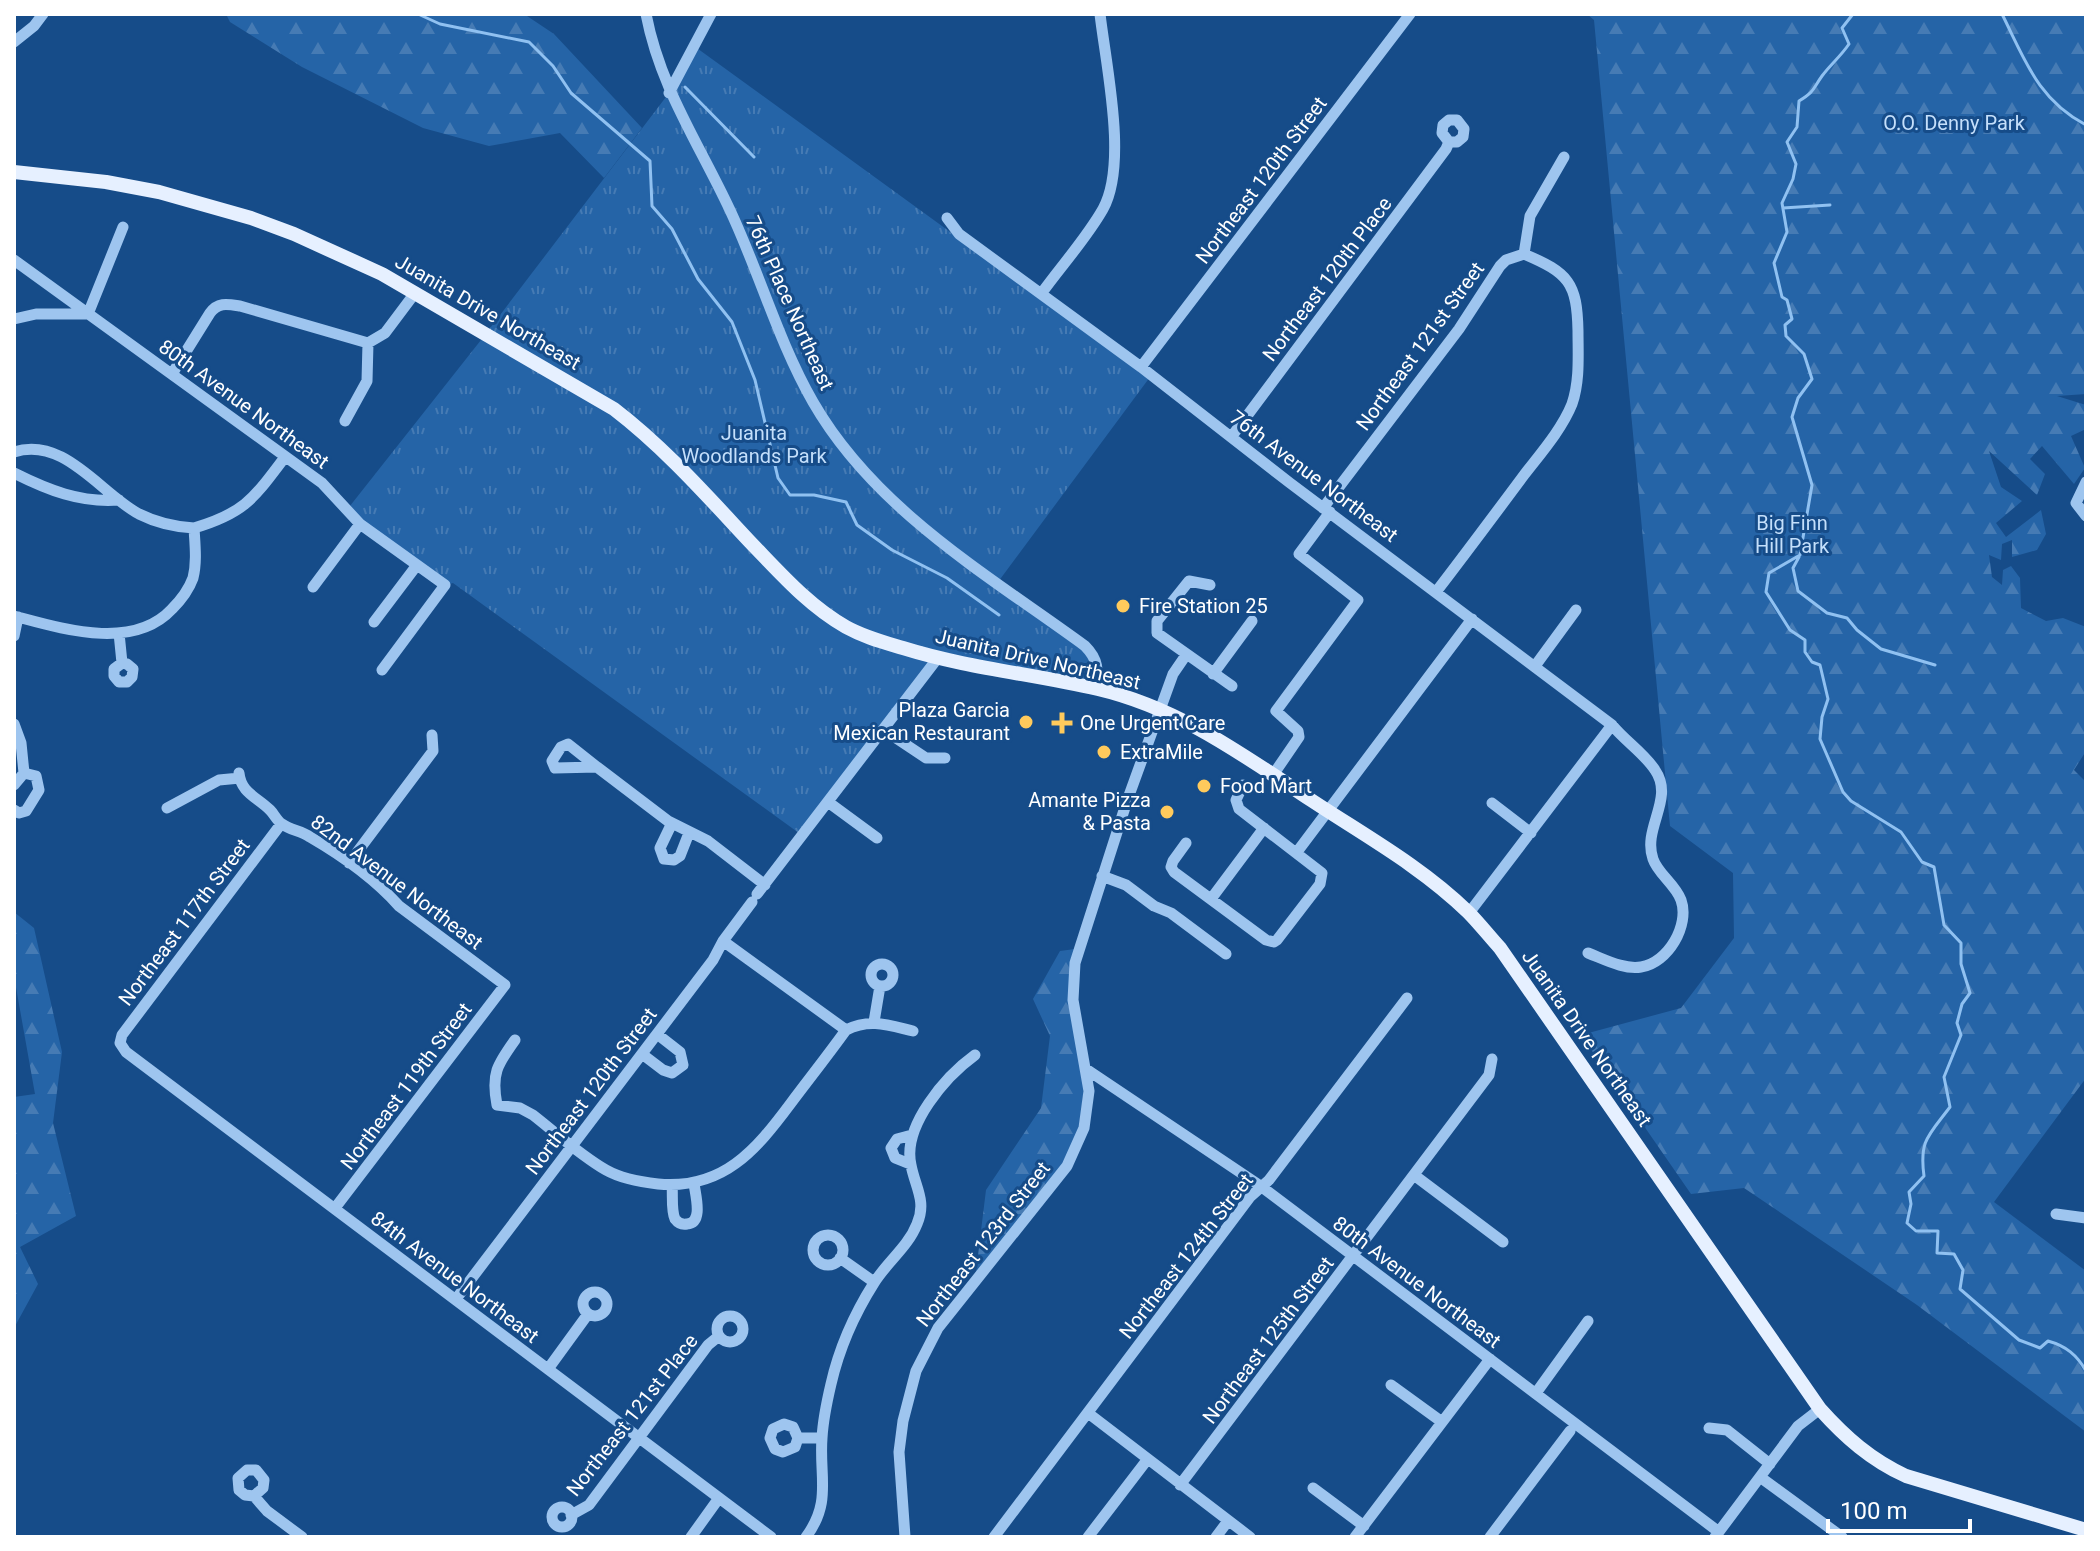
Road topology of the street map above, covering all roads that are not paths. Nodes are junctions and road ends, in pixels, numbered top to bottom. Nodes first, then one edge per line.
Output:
1 (43, 14) edge
2 (646, 14) edge
3 (711, 14) edge
4 (1100, 14) edge
5 (1410, 14) edge
6 (14, 42) edge
7 (669, 93) junction
8 (1449, 142) dead end
9 (1564, 157) dead end
10 (14, 172) edge
11 (947, 218) dead end
12 (123, 227) dead end
13 (1524, 254) junction
14 (14, 260) edge
15 (415, 293) junction
16 (1041, 294) junction
17 (88, 314) junction
18 (14, 319) edge
19 (368, 343) junction
20 (1141, 367) junction
21 (172, 374) junction
22 (345, 421) dead end
23 (1232, 436) junction
24 (14, 452) edge
25 (285, 457) junction
26 (14, 473) edge
27 (2086, 482) edge
28 (119, 500) junction
29 (1327, 510) junction
30 (2086, 516) edge
31 (360, 524) junction
32 (194, 528) junction
33 (417, 565) junction
34 (1210, 585) dead end
35 (313, 587) dead end
36 (1436, 592) junction
37 (1576, 610) dead end
38 (16, 616) edge
39 (1472, 619) junction
40 (1252, 621) dead end
41 (374, 622) dead end
42 (119, 633) junction
43 (14, 636) edge
44 (1186, 655) junction
45 (937, 659) junction
46 (122, 663) dead end
47 (1535, 666) junction
48 (382, 670) dead end
49 (1213, 674) junction
50 (1232, 686) dead end
51 (1096, 689) junction
52 (1161, 710) junction
53 (1612, 725) junction
54 (884, 730) junction
55 (15, 731) edge
56 (432, 735) dead end
57 (945, 758) dead end
58 (597, 767) dead end
59 (24, 773) junction
60 (1273, 775) junction
61 (14, 785) edge
62 (1243, 785) dead end
63 (828, 802) junction
64 (1492, 803) dead end
65 (167, 808) dead end
66 (14, 810) edge
67 (1327, 811) junction
68 (672, 823) junction
69 (281, 824) junction
70 (1264, 828) junction
71 (689, 833) junction
72 (1531, 833) junction
73 (877, 838) dead end
74 (1186, 843) dead end
75 (1297, 852) junction
76 (349, 863) junction
77 (1102, 876) junction
78 (758, 894) junction
79 (1211, 899) junction
80 (1469, 913) junction
81 (723, 941) junction
82 (1588, 953) dead end
83 (1226, 954) dead end
84 (505, 985) joint
85 (880, 986) dead end
86 (1407, 998) dead end
87 (874, 1022) junction
88 (846, 1030) junction
89 (913, 1031) dead end
90 (657, 1034) junction
91 (515, 1040) dead end
92 (120, 1043) joint
93 (642, 1054) junction
94 (975, 1055) dead end
95 (1492, 1059) dead end
96 (1086, 1069) junction
97 (912, 1135) junction
98 (571, 1145) junction
99 (910, 1164) junction
100 (1414, 1175) junction
101 (683, 1184) junction
102 (1262, 1187) junction
103 (335, 1208) junction
104 (2056, 1214) dead end
105 (2086, 1218) edge
106 (1503, 1242) dead end
107 (1353, 1257) junction
108 (840, 1258) dead end
109 (874, 1282) junction
110 (456, 1299) junction
111 (588, 1314) dead end
112 (1588, 1321) dead end
113 (719, 1336) dead end
114 (1490, 1359) junction
115 (548, 1369) junction
116 (1391, 1385) dead end
117 (1536, 1393) junction
118 (1820, 1409) junction
119 (1088, 1413) junction
120 (1442, 1422) junction
121 (1709, 1428) dead end
122 (1570, 1431) dead end
123 (798, 1438) dead end
124 (822, 1438) junction
125 (639, 1439) junction
126 (1147, 1460) junction
127 (1770, 1464) junction
128 (1760, 1477) junction
129 (1180, 1485) junction
130 (1313, 1488) dead end
131 (254, 1496) dead end
132 (719, 1498) junction
133 (571, 1515) dead end
134 (1228, 1521) junction
135 (1364, 1526) junction
136 (2086, 1530) edge
137 (1717, 1534) edge
138 (302, 1537) edge
139 (691, 1537) edge
140 (771, 1537) edge
141 (806, 1537) edge
142 (905, 1537) edge
143 (994, 1537) edge
144 (1088, 1537) edge
145 (1216, 1537) edge
146 (1250, 1537) edge
147 (1355, 1537) edge
148 (1490, 1537) edge
149 (1842, 1537) edge

1 - 6 street
2 - 7 street, 76th Place Northeast
3 - 7 street
4 - 16 street
5 - 20 street, Northeast 120th Street
7 - 51 street, 76th Place Northeast
8 - 23 street, Northeast 120th Place
9 - 13 street
10 - 15 main road, Juanita Drive Northeast
11 - 16 street, 76th Avenue Northeast
12 - 17 street
13 - 29 street, Northeast 121st Street
13 - 36 street
14 - 17 street, 80th Avenue Northeast
15 - 19 street
15 - 45 main road, Juanita Drive Northeast
16 - 20 street, 76th Avenue Northeast
17 - 18 street
17 - 21 street, 80th Avenue Northeast
19 - 21 street
19 - 22 street
20 - 23 street, 76th Avenue Northeast
21 - 25 street, 80th Avenue Northeast
23 - 29 street, 76th Avenue Northeast
24 - 28 street
25 - 31 street, 80th Avenue Northeast
25 - 32 street
26 - 28 street
27 - 30 street
28 - 32 street
29 - 36 street, 76th Avenue Northeast
29 - 60 street, Northeast 121st Street
31 - 33 street, 80th Avenue Northeast
31 - 35 street
32 - 42 street
33 - 41 street
33 - 48 street, 80th Avenue Northeast
34 - 44 street
36 - 39 street, 76th Avenue Northeast
37 - 47 street
38 - 42 street
38 - 43 street
39 - 47 street, 76th Avenue Northeast
39 - 67 street
40 - 49 street
42 - 46 street
44 - 49 street
44 - 52 street, Northeast 123rd Street
45 - 51 main road, Juanita Drive Northeast
45 - 54 street, Northeast 120th Street
47 - 53 street, 76th Avenue Northeast
49 - 50 street
51 - 52 main road, Juanita Drive Northeast
52 - 60 main road, Juanita Drive Northeast
52 - 77 street, Northeast 123rd Street
53 - 72 street
53 - 82 street, 76th Avenue Northeast
54 - 57 street
54 - 63 street, Northeast 120th Street
55 - 59 street
56 - 76 street
58 - 68 street
59 - 61 street
59 - 66 street
60 - 67 main road, Juanita Drive Northeast
62 - 70 street
63 - 73 street
63 - 78 street, Northeast 120th Street
64 - 72 street
65 - 69 street, 82nd Avenue Northeast
67 - 75 street
67 - 80 main road, Juanita Drive Northeast
68 - 71 street
68 - 71 street
69 - 76 street, 82nd Avenue Northeast
69 - 92 street, Northeast 117th Street
70 - 75 street
70 - 79 street
71 - 78 street
72 - 80 street
74 - 79 street
75 - 79 street
76 - 84 street, 82nd Avenue Northeast
77 - 83 street
77 - 96 street, Northeast 123rd Street
78 - 81 street, Northeast 120th Street
80 - 118 main road, Juanita Drive Northeast
81 - 88 street
81 - 90 street, Northeast 120th Street
84 - 103 street, Northeast 119th Street
85 - 87 street
86 - 102 street, Northeast 124th Street
87 - 88 street
87 - 89 street
88 - 101 street
90 - 93 street, Northeast 120th Street
90 - 93 street
91 - 98 street
92 - 103 street, 84th Avenue Northeast
93 - 98 street, Northeast 120th Street
94 - 97 street
95 - 100 street, Northeast 125th Street
96 - 102 street, 80th Avenue Northeast
96 - 142 street, Northeast 123rd Street
97 - 99 street
97 - 99 street
98 - 101 street
98 - 110 street, Northeast 120th Street
99 - 109 street
100 - 106 street
100 - 107 street, Northeast 125th Street
101 - 101 street
102 - 107 street, 80th Avenue Northeast
102 - 119 street, Northeast 124th Street
103 - 110 street, 84th Avenue Northeast
104 - 105 street
107 - 114 street, 80th Avenue Northeast
107 - 129 street, Northeast 125th Street
108 - 109 street
109 - 124 street
110 - 115 street, 84th Avenue Northeast
111 - 115 street
112 - 117 street
113 - 125 street, Northeast 121st Place
114 - 117 street, 80th Avenue Northeast
114 - 120 street
115 - 125 street, 84th Avenue Northeast
116 - 120 street
117 - 137 street, 80th Avenue Northeast
118 - 127 street
118 - 136 main road, Juanita Drive Northeast
119 - 126 street
119 - 143 street, Northeast 124th Street
120 - 135 street
121 - 127 street
122 - 148 street
123 - 124 street
124 - 141 street
125 - 132 street, 84th Avenue Northeast
125 - 133 street, Northeast 121st Place
126 - 129 street
126 - 144 street
127 - 128 street
128 - 137 street
128 - 149 street
129 - 134 street
130 - 135 street
131 - 138 street
132 - 139 street
132 - 140 street, 84th Avenue Northeast
134 - 145 street
134 - 146 street
135 - 147 street

